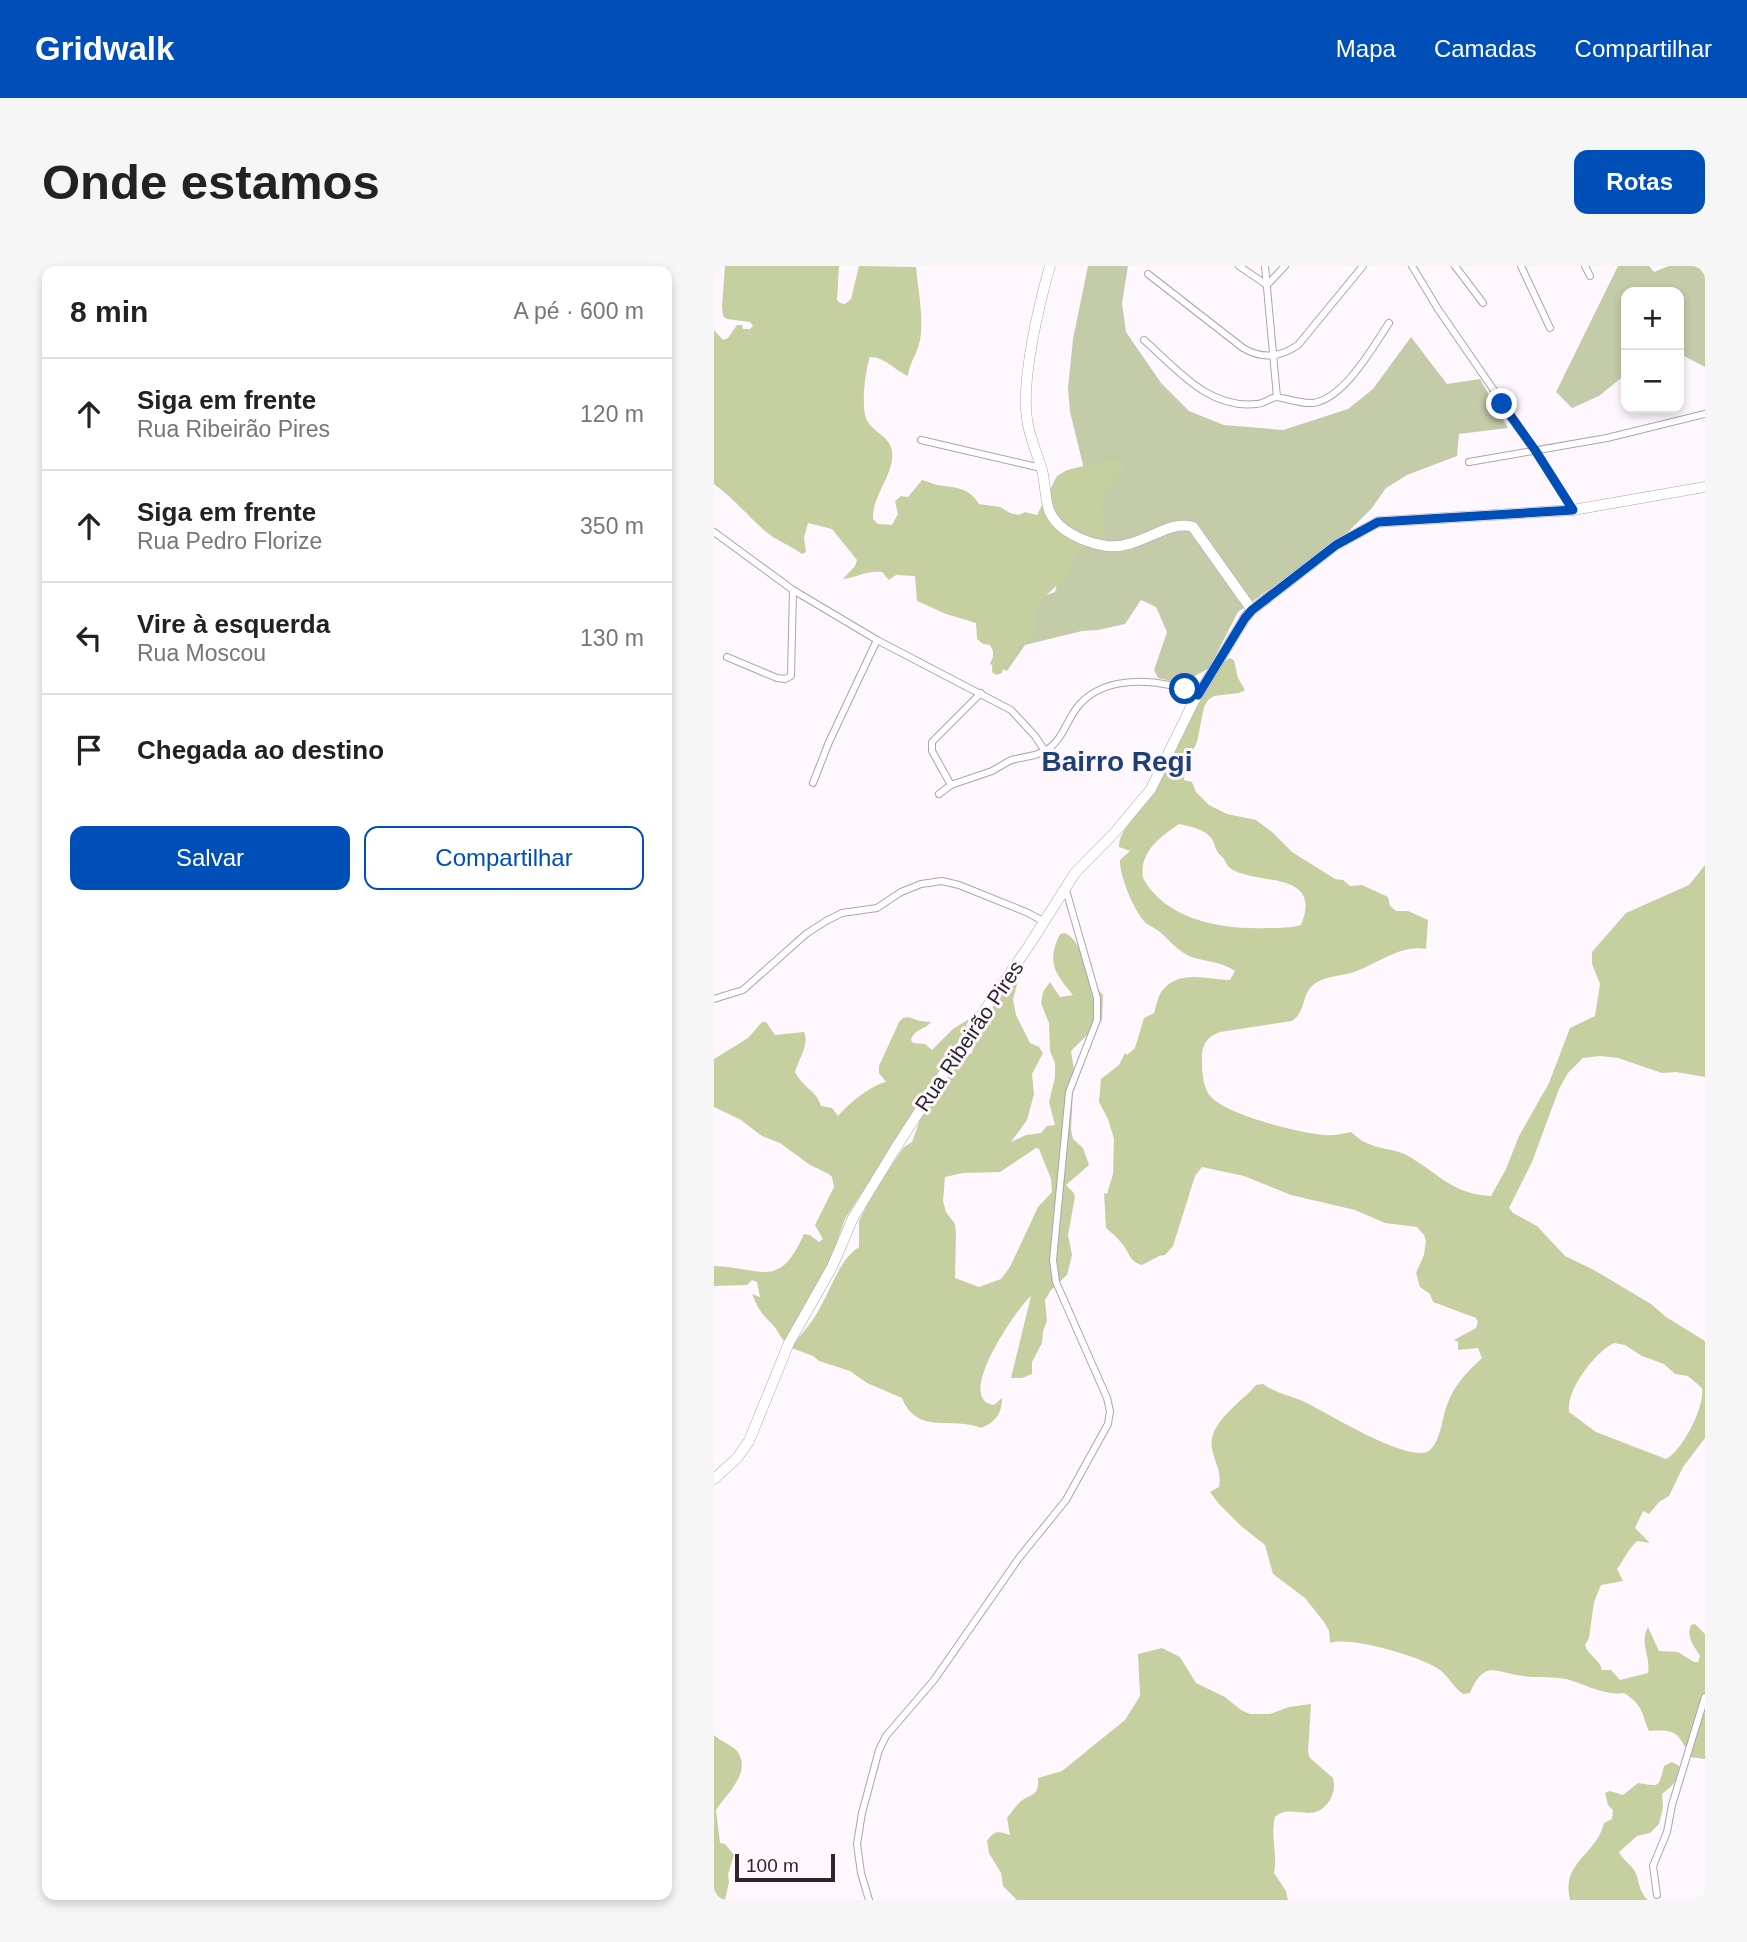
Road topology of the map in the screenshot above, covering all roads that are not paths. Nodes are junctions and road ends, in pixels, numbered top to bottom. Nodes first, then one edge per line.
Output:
1 (1050, 266) edge
2 (1239, 266) edge
3 (1265, 266) edge
4 (1286, 266) edge
5 (1363, 266) edge
6 (1455, 266) edge
7 (1521, 266) edge
8 (1585, 266) edge
9 (1414, 267) edge
10 (1148, 274) dead end
11 (1590, 276) dead end
12 (1267, 285) junction
13 (1483, 303) dead end
14 (1389, 323) dead end
15 (1550, 328) dead end
16 (1144, 340) dead end
17 (1274, 356) junction
18 (1277, 397) junction
19 (1705, 414) edge
20 (921, 440) dead end
21 (1535, 450) junction
22 (1469, 461) dead end
23 (1041, 468) junction
24 (1705, 487) edge
25 (1573, 510) junction
26 (714, 532) edge
27 (793, 590) junction
28 (1252, 610) junction
29 (877, 640) junction
30 (727, 657) dead end
31 (981, 693) junction
32 (1198, 695) junction
33 (1045, 751) junction
34 (813, 783) dead end
35 (951, 785) junction
36 (939, 794) dead end
37 (1066, 890) junction
38 (1045, 922) junction
39 (714, 999) edge
40 (714, 1479) edge
41 (1705, 1697) edge
42 (1657, 1895) dead end
43 (869, 1900) edge

1 - 23 street
2 - 12 street
3 - 12 street
4 - 12 street
5 - 17 street
6 - 13 street
7 - 15 street
8 - 11 street
9 - 21 street
10 - 17 street
12 - 17 street
14 - 18 street
16 - 18 street
17 - 18 street
19 - 21 street
20 - 23 street
21 - 22 street
21 - 25 street
23 - 28 street
24 - 25 street, Rua Ribeirão Pires
25 - 28 street, Rua Ribeirão Pires
26 - 27 street
27 - 29 street
27 - 30 street
28 - 32 street, Rua Ribeirão Pires
29 - 31 street
29 - 34 street
31 - 33 street
31 - 35 street
32 - 33 street
32 - 37 street, Rua Ribeirão Pires
33 - 35 street
35 - 36 street
37 - 38 street, Rua Ribeirão Pires
37 - 43 street
38 - 39 street
38 - 40 street, Rua Ribeirão Pires
41 - 42 street

